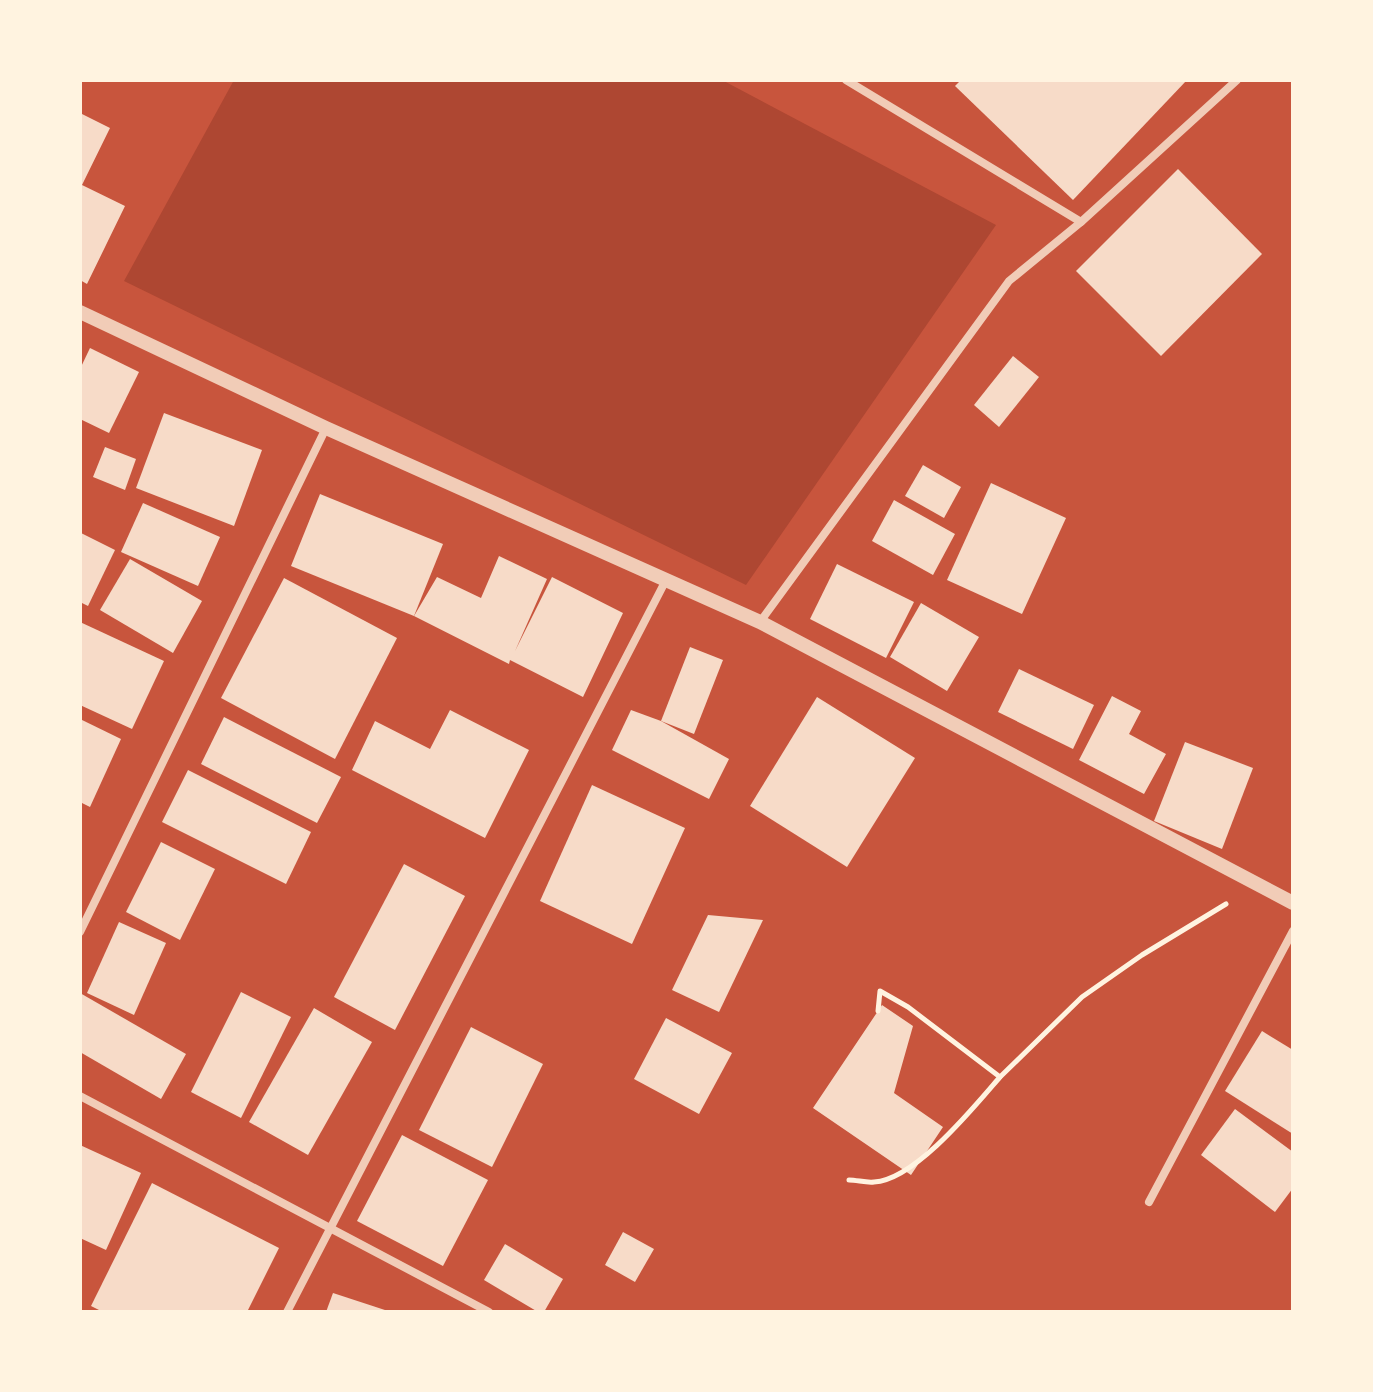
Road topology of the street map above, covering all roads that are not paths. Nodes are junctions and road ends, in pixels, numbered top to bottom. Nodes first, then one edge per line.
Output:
1 (846, 80) edge
2 (1237, 80) edge
3 (1081, 222) junction
4 (80, 312) edge
5 (326, 428) junction
6 (666, 580) junction
7 (760, 622) junction
8 (1293, 903) edge
9 (1293, 931) edge
10 (80, 932) edge
11 (80, 1096) edge
12 (1149, 1202) dead end
13 (332, 1227) junction
14 (287, 1312) edge
15 (489, 1312) edge

1 - 3 street
2 - 3 street
3 - 7 street
4 - 5 street
5 - 6 street
5 - 10 street
6 - 7 street
6 - 13 street
7 - 8 street
9 - 12 street
11 - 13 street
13 - 14 street
13 - 15 street

